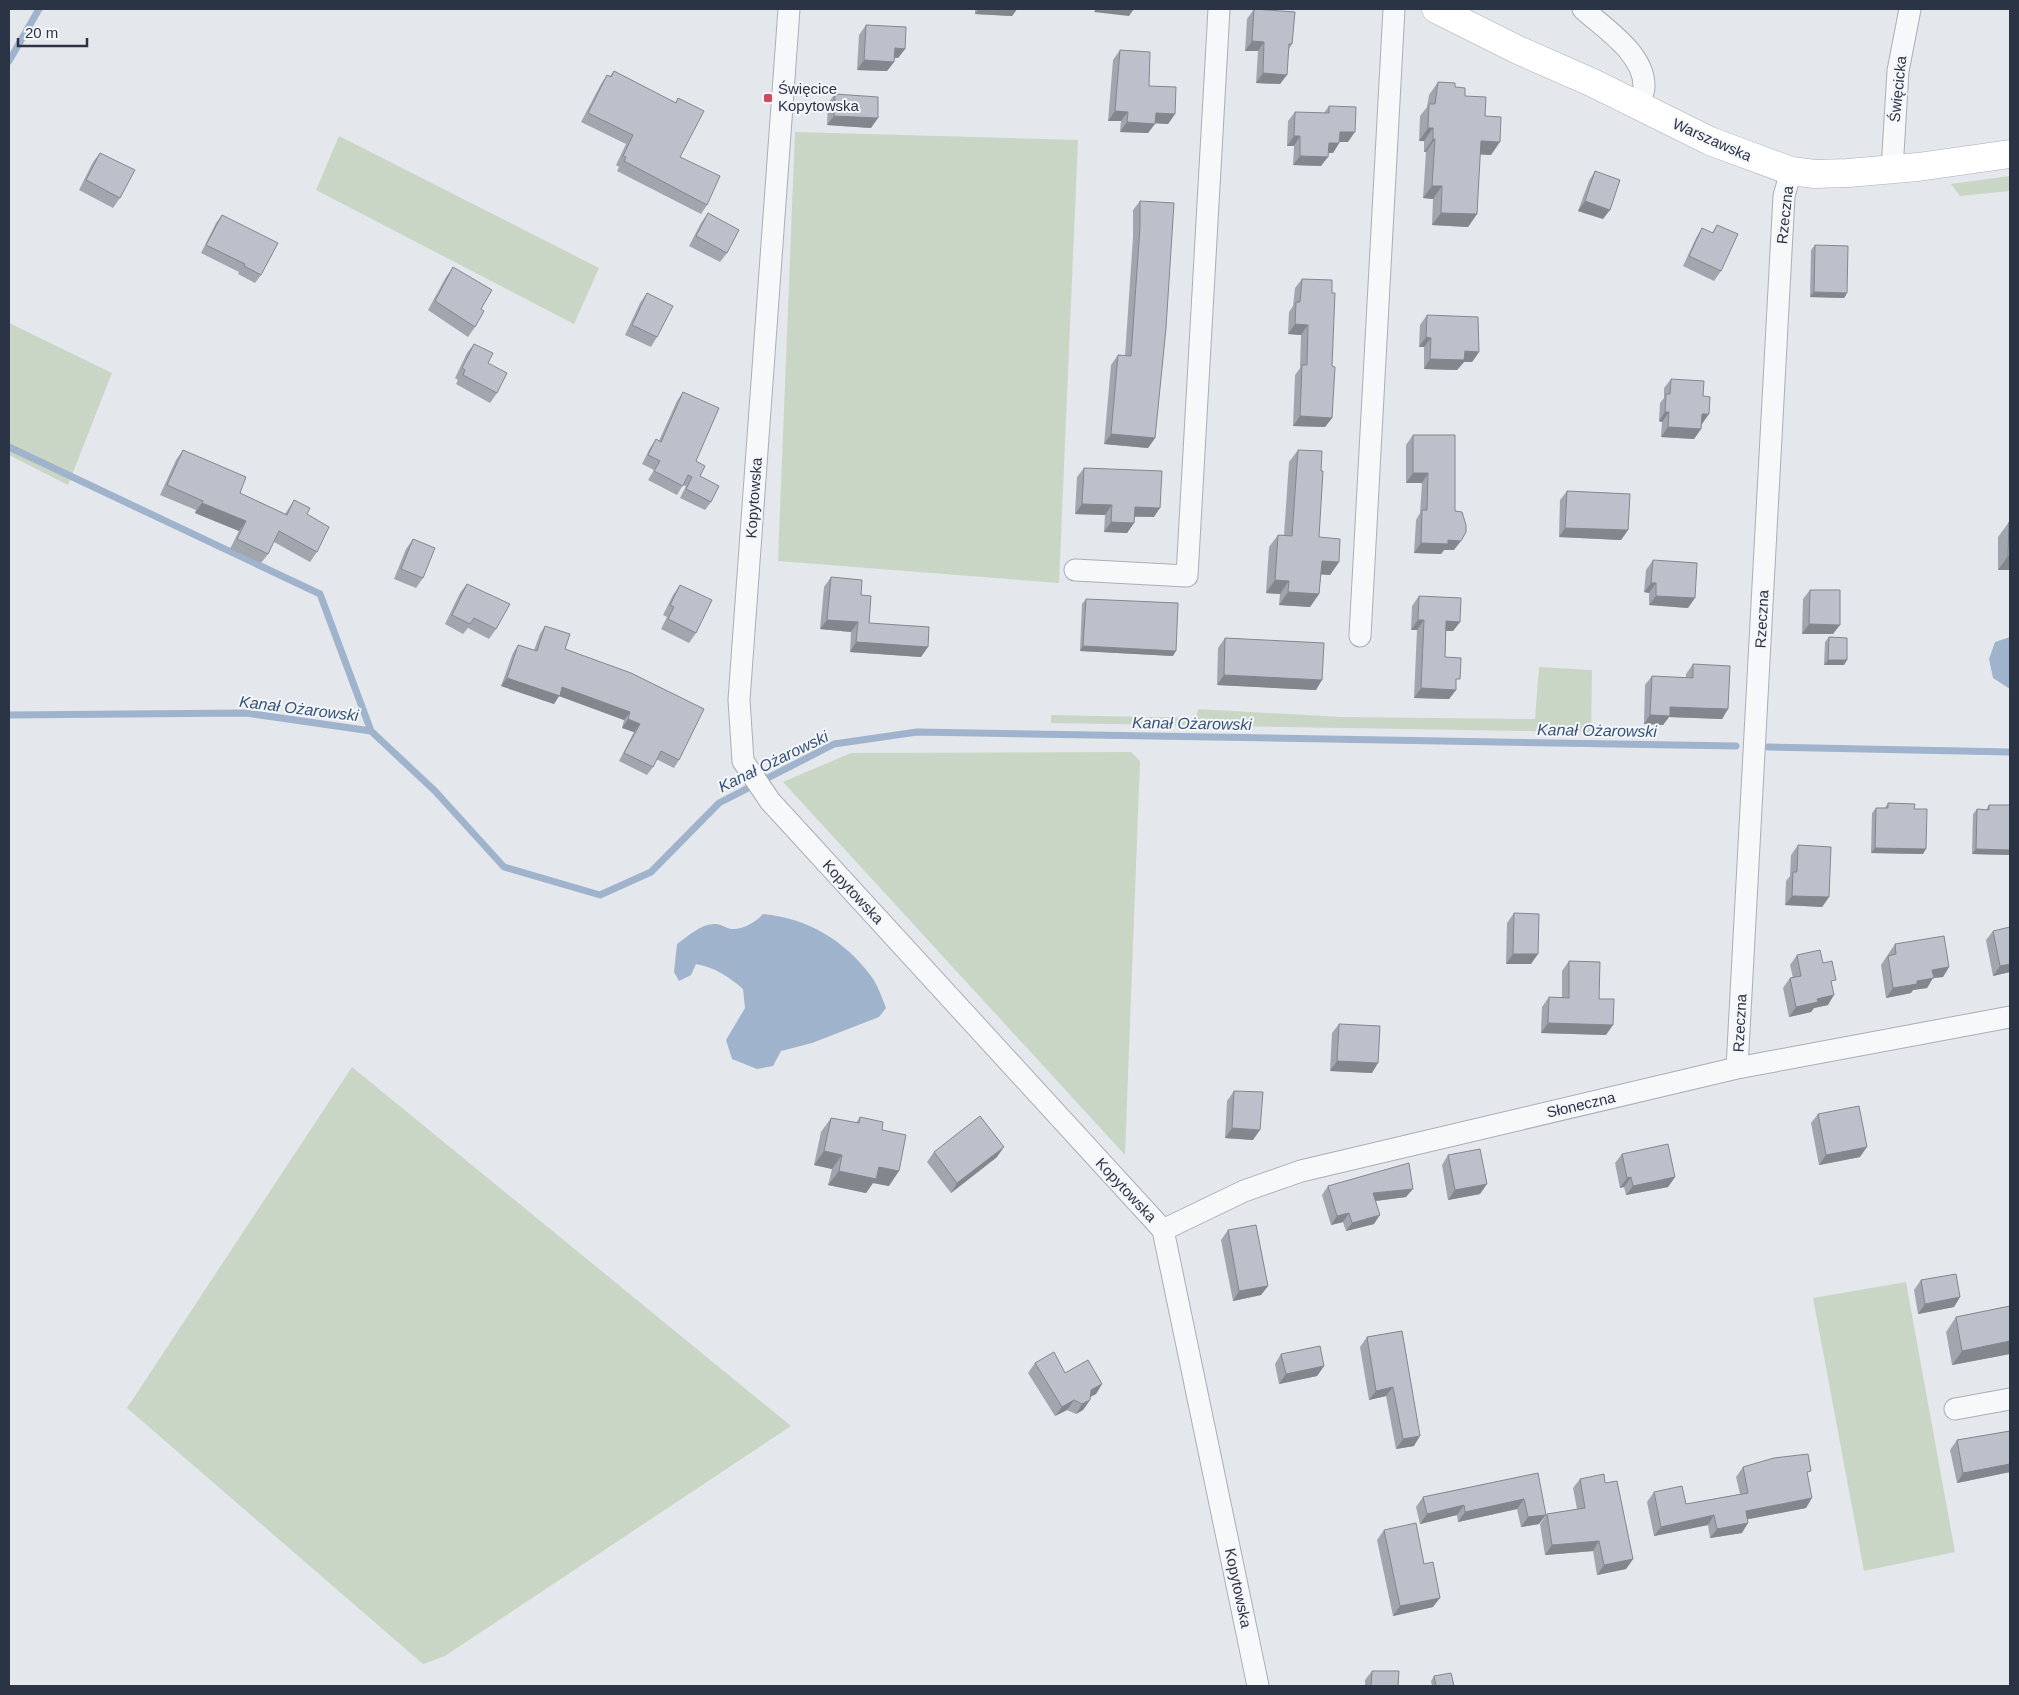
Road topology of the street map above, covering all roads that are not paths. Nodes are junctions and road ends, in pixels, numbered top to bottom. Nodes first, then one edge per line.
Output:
1 (789, 9) edge
2 (1219, 9) edge
3 (1394, 9) edge
4 (1436, 9) edge
5 (1584, 9) edge
6 (1910, 9) edge
7 (1638, 106) junction
8 (2010, 154) edge
9 (1892, 169) junction
10 (1791, 171) junction
11 (1076, 570) dead end
12 (1360, 636) dead end
13 (2010, 1017) edge
14 (1737, 1068) junction
15 (1163, 1230) junction
16 (2010, 1399) edge
17 (1956, 1409) dead end
18 (1258, 1686) edge

1 - 15 street, Kopytowska
2 - 11 street
3 - 12 street
4 - 7 main road, Warszawska
5 - 7 street
6 - 9 street, Święcicka
7 - 10 main road, Warszawska
8 - 9 main road, Warszawska
9 - 10 main road, Warszawska
10 - 14 street, Rzeczna
13 - 14 street, Słoneczna
14 - 15 street, Słoneczna
15 - 18 street, Kopytowska
16 - 17 street

